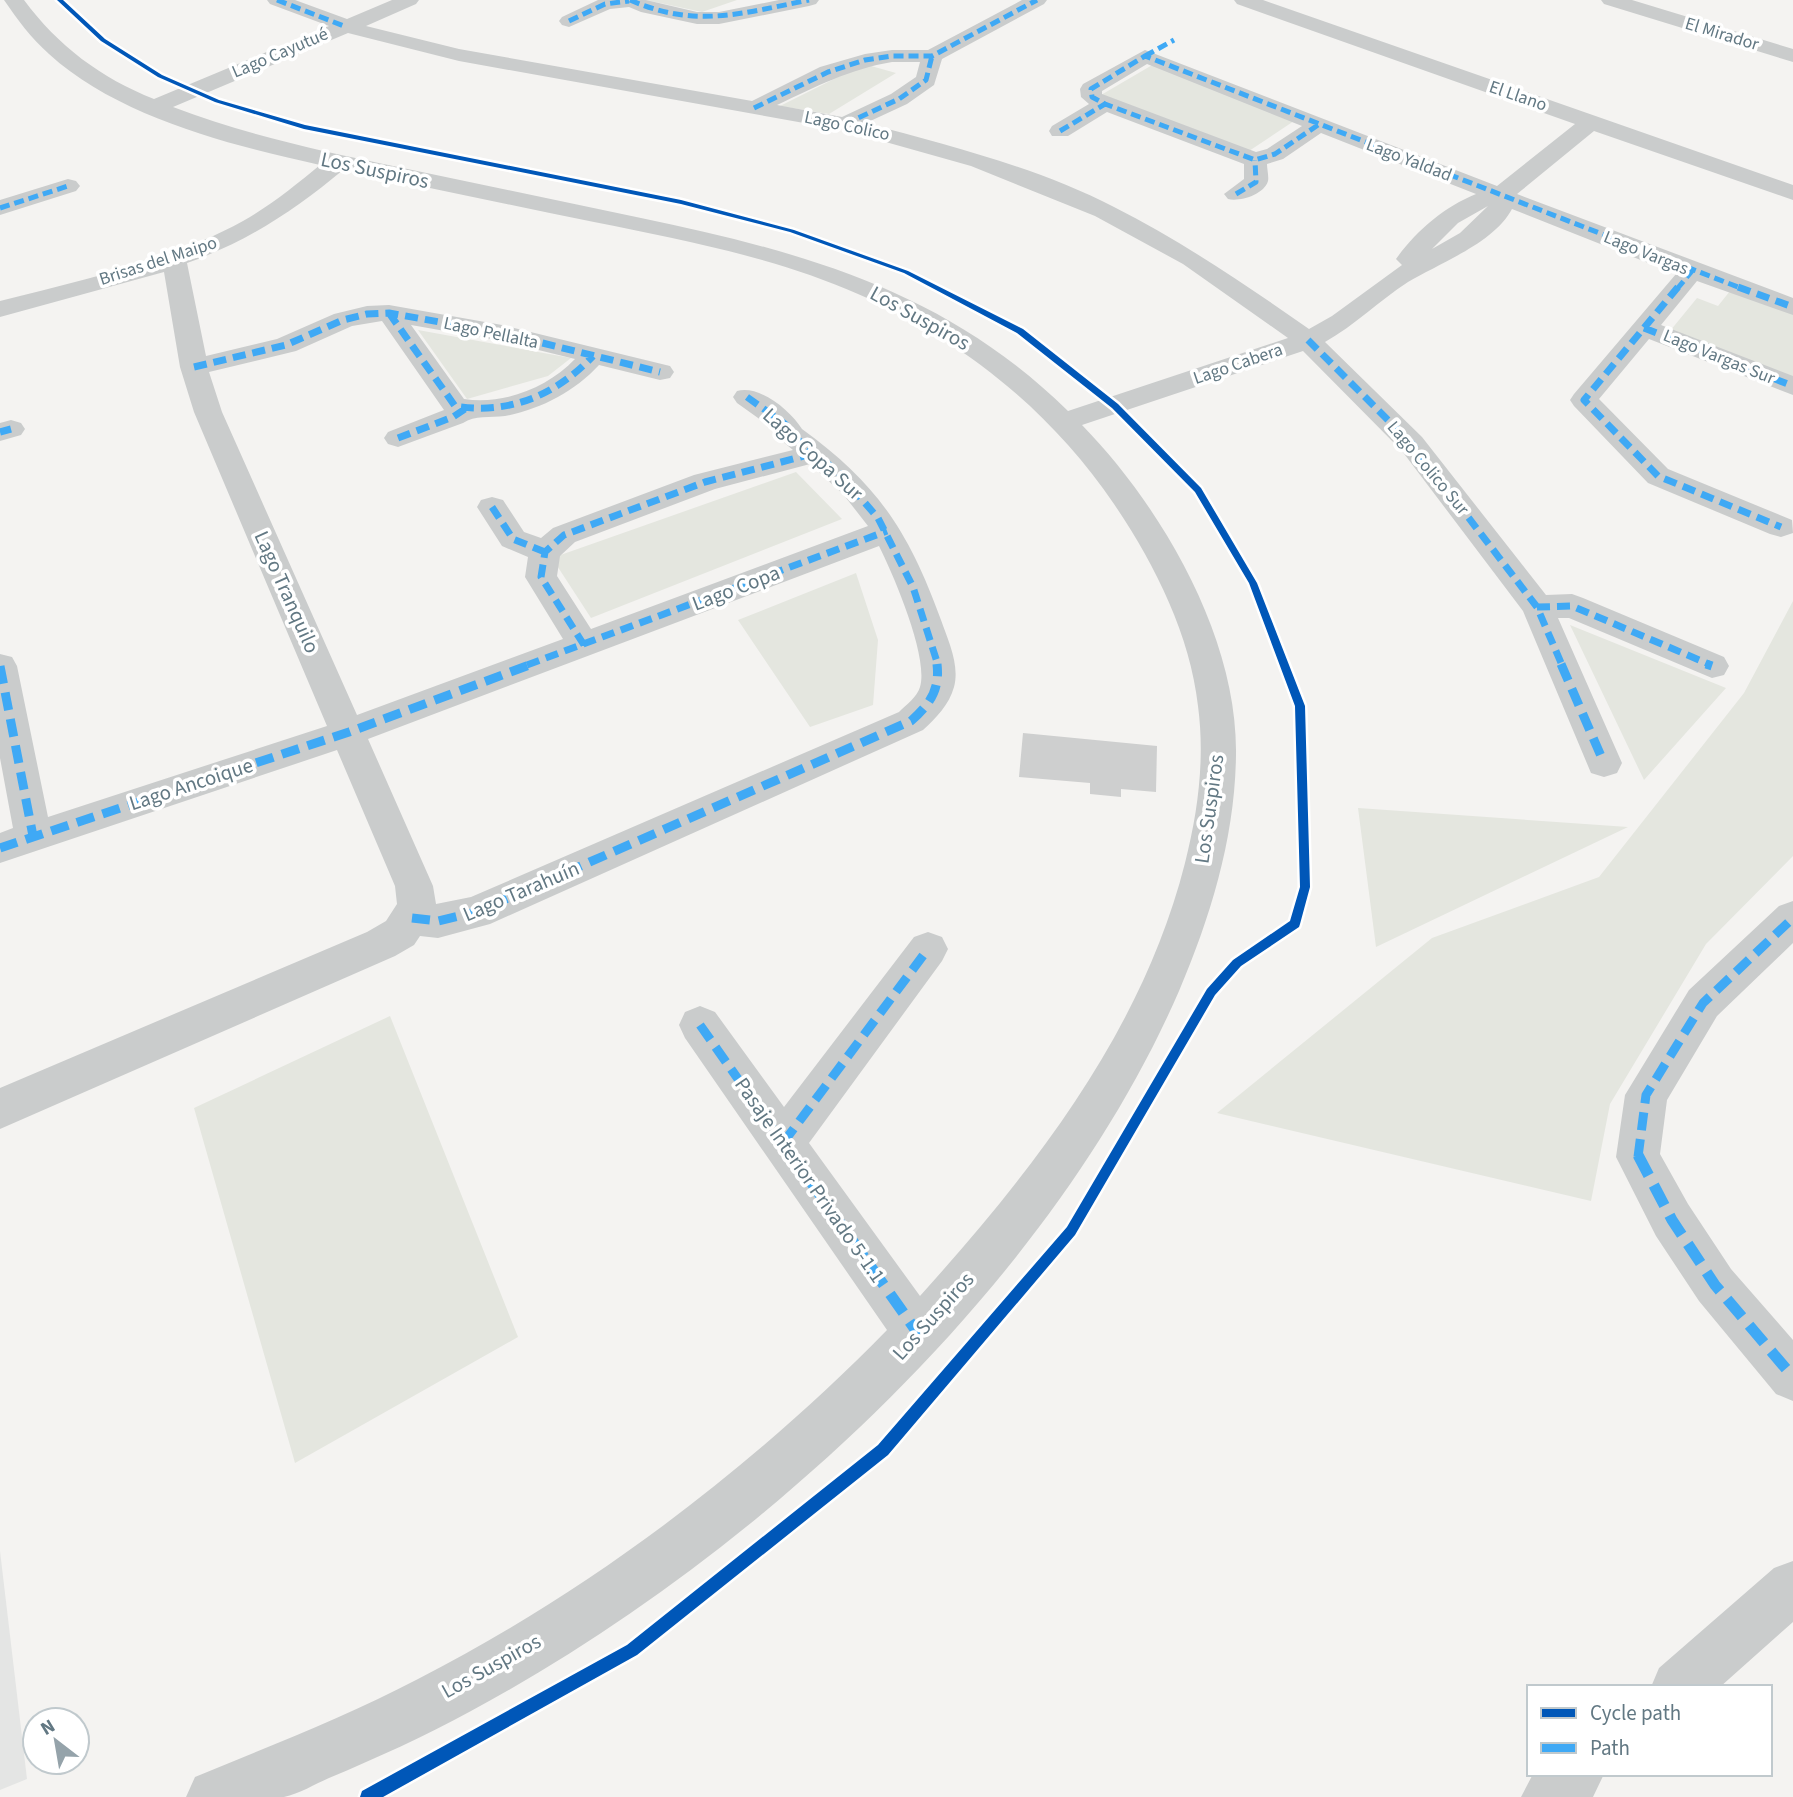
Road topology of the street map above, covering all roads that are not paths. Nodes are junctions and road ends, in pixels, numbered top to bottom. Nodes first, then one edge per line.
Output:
1 (14, 0) edge
2 (277, 0) edge
3 (409, 0) edge
4 (629, 0) edge
5 (809, 0) edge
6 (1037, 0) edge
7 (1244, 0) edge
8 (1611, 0) edge
9 (569, 21) dead end
10 (344, 26) junction
11 (1174, 40) dead end
12 (932, 56) junction
13 (1145, 56) junction
14 (1793, 56) edge
15 (1105, 104) junction
16 (152, 108) junction
17 (754, 108) junction
18 (1591, 122) junction
19 (845, 124) junction
20 (1318, 125) junction
21 (1060, 131) dead end
22 (1255, 160) junction
23 (338, 162) junction
24 (68, 186) dead end
25 (1793, 193) edge
26 (1236, 194) dead end
27 (1501, 195) junction
28 (0, 208) edge
29 (174, 259) junction
30 (1692, 271) junction
31 (1793, 307) edge
32 (0, 309) edge
33 (388, 313) junction
34 (1644, 328) junction
35 (1308, 340) junction
36 (593, 356) junction
37 (194, 367) junction
38 (660, 372) dead end
39 (1793, 387) edge
40 (747, 397) dead end
41 (466, 409) junction
42 (1064, 422) junction
43 (398, 438) dead end
44 (816, 453) junction
45 (492, 507) dead end
46 (1781, 527) dead end
47 (887, 531) junction
48 (545, 552) junction
49 (1537, 607) junction
50 (584, 645) junction
51 (1712, 666) dead end
52 (2, 686) edge
53 (890, 730) joint
54 (349, 732) junction
55 (1604, 763) dead end
56 (33, 836) junction
57 (0, 848) edge
58 (412, 918) junction
59 (1793, 918) edge
60 (928, 949) dead end
61 (700, 1025) dead end
62 (0, 1109) edge
63 (783, 1143) junction
64 (919, 1335) junction
65 (1793, 1377) edge
66 (1793, 1587) edge
67 (1680, 1685) edge
68 (1574, 1776) edge
69 (215, 1797) edge
70 (1550, 1797) edge

1 - 16 street, Los Suspiros
2 - 10 street, Lago Colico
3 - 10 street, Lago Cayutué
4 - 5 street
4 - 9 street
6 - 12 street
7 - 18 street, El Llano
8 - 14 street, El Mirador
10 - 16 street, Lago Cayutué
10 - 17 street, Lago Colico
11 - 13 street
12 - 17 street
12 - 19 street
13 - 15 street
13 - 20 street, Lago Yaldad
15 - 21 street
15 - 22 street
16 - 23 street, Los Suspiros
17 - 19 street, Lago Colico
18 - 25 street, El Llano
18 - 27 street, Lago Cabera
19 - 35 street, Lago Colico
20 - 22 street
20 - 27 street, Lago Yaldad
22 - 26 street
23 - 29 street, Brisas del Maipo
23 - 42 street, Los Suspiros
24 - 28 street
27 - 30 street, Lago Vargas
27 - 35 street, Lago Cabera
29 - 32 street, Brisas del Maipo
29 - 37 street, Lago Tranquilo
30 - 31 street, Lago Vargas
30 - 34 street
33 - 36 street, Lago Pellalta
33 - 37 street, Lago Pellalta
33 - 41 street
34 - 39 street, Lago Vargas Sur
34 - 46 street
35 - 42 street, Lago Cabera
35 - 49 street, Lago Colico Sur
36 - 38 street, Lago Pellalta
36 - 41 street
37 - 54 street, Lago Tranquilo
40 - 44 street, Lago Copa Sur
41 - 43 street
42 - 64 street, Los Suspiros
44 - 47 street, Lago Copa Sur
44 - 48 street
45 - 48 street
47 - 50 street, Lago Copa
47 - 53 street, Lago Copa Sur
48 - 50 street
49 - 51 street
49 - 55 street, Lago Colico Sur
50 - 54 street, Lago Copa
52 - 56 street
53 - 58 street, Lago Tarahuín
54 - 56 street, Lago Ancoique
54 - 58 street, Lago Tranquilo
56 - 57 street, Lago Ancoique
58 - 62 street
59 - 65 street
60 - 63 street
61 - 63 street, Pasaje Interior Privado 5-1.1
63 - 64 street, Pasaje Interior Privado 5-1.1
64 - 69 street, Los Suspiros
66 - 67 street
68 - 70 street

